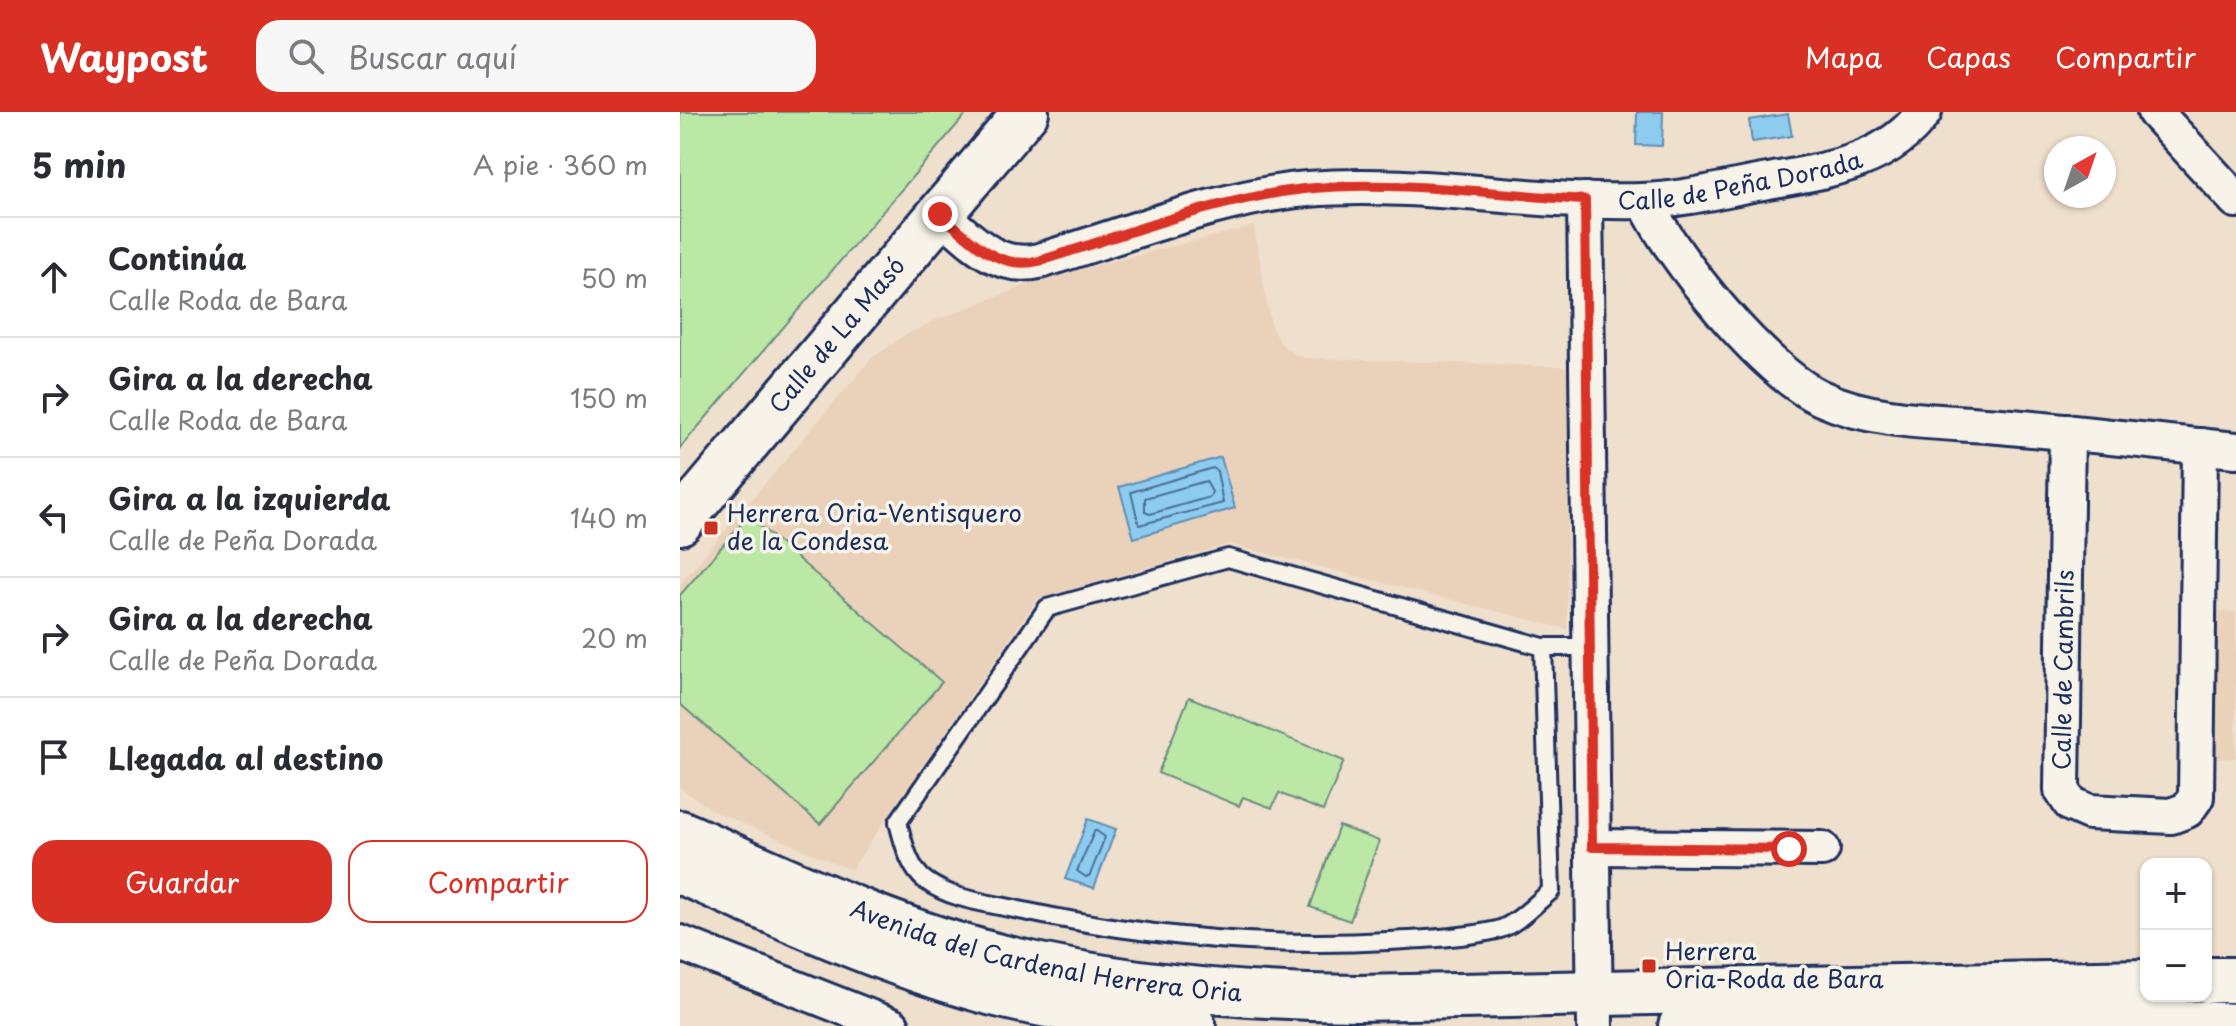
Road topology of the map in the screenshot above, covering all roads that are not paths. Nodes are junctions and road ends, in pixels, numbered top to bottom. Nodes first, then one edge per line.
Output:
1 (1026, 112) edge
2 (1924, 112) edge
3 (2155, 112) edge
4 (1585, 200) junction
5 (2236, 200) edge
6 (1645, 201) junction
7 (940, 214) junction
8 (2067, 432) junction
9 (2200, 446) junction
10 (2236, 450) edge
11 (680, 522) edge
12 (1543, 647) junction
13 (1591, 647) junction
14 (680, 825) edge
15 (680, 833) edge
16 (1592, 847) junction
17 (1822, 849) dead end
18 (728, 854) junction
19 (680, 871) edge
20 (680, 943) edge
21 (2212, 980) edge
22 (2236, 980) edge
23 (2143, 1009) edge
24 (1594, 1010) edge
25 (892, 1026) edge
26 (1193, 1026) edge
27 (1681, 1026) edge
28 (2233, 1026) edge

1 - 7 main road, Calle de La Masó
2 - 6 street, Calle de Peña Dorada
3 - 5 street
4 - 6 street, Calle de Peña Dorada
4 - 7 street, Calle de Peña Dorada
4 - 13 street
6 - 8 street
7 - 11 main road, Calle de La Masó
8 - 9 street
8 - 9 street, Calle de Cambrils
9 - 10 street
12 - 12 lane
12 - 13 lane
13 - 16 street
14 - 18 street, Avenida del Cardenal Herrera Oria
15 - 18 main road, Avenida del Cardenal Herrera Oria
16 - 17 street
16 - 24 street
18 - 24 main road, Avenida del Cardenal Herrera Oria
19 - 26 main road, Avenida del Cardenal Herrera Oria
20 - 25 street
21 - 22 main road
23 - 24 main road, Avenida del Cardenal Herrera Oria
23 - 27 main road, Avenida del Cardenal Herrera Oria
23 - 28 main road, Avenida del Cardenal Herrera Oria

